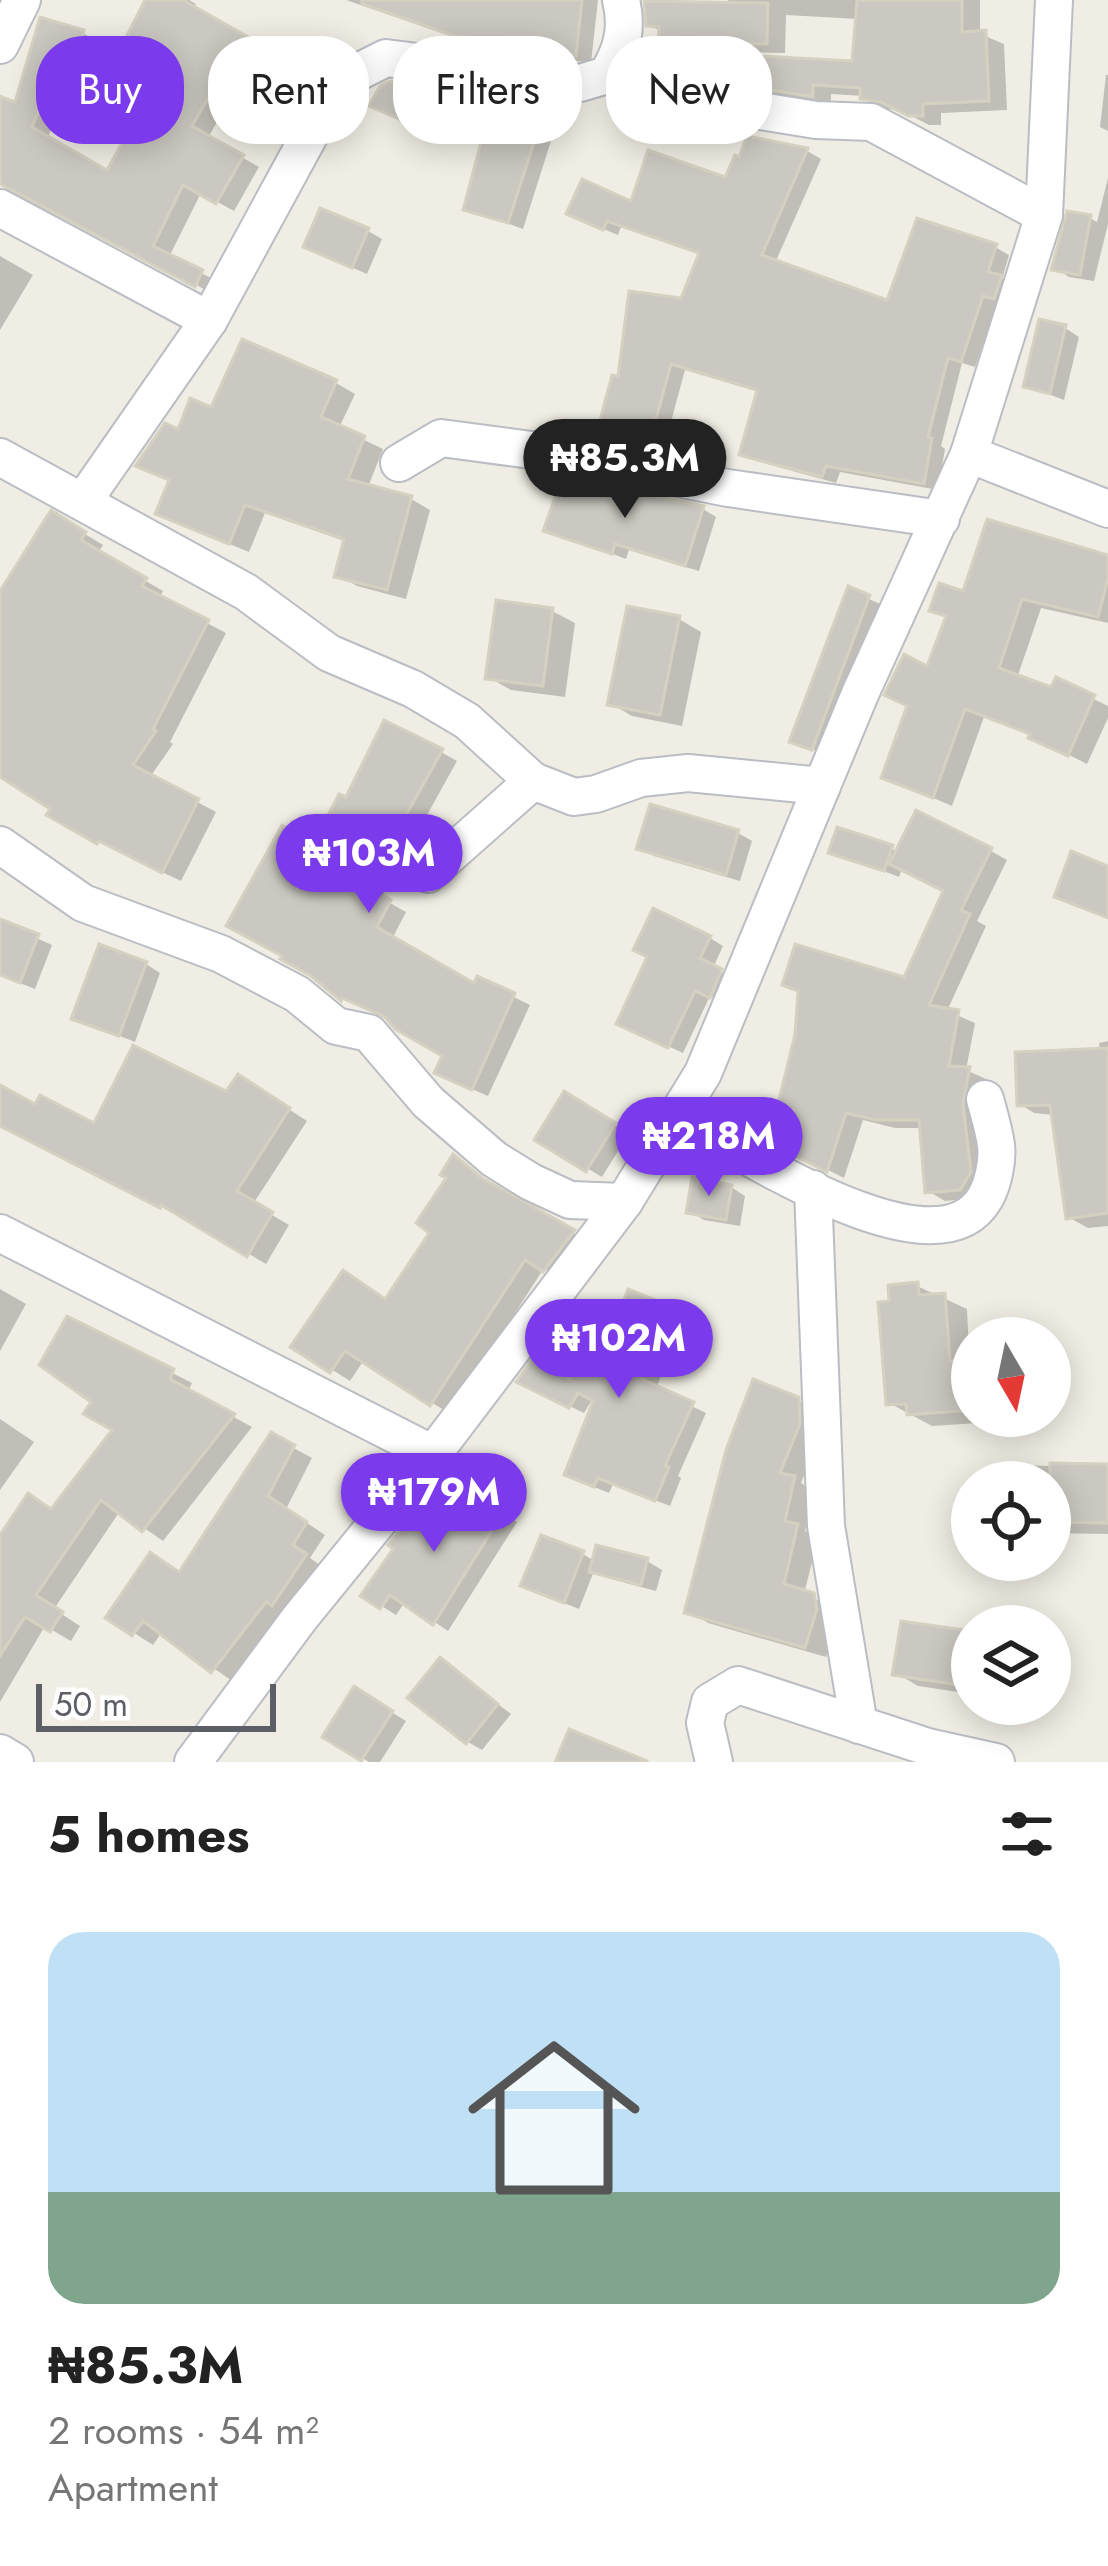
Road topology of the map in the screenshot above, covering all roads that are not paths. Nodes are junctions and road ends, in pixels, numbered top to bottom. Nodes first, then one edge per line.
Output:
1 (22, 0) edge
2 (621, 0) edge
3 (1054, 0) edge
4 (0, 45) edge
5 (772, 113) edge
6 (0, 208) edge
7 (1044, 215) junction
8 (209, 320) junction
9 (968, 454) junction
10 (0, 457) edge
11 (399, 463) dead end
12 (36, 477) junction
13 (0, 497) edge
14 (84, 500) junction
15 (1108, 509) edge
16 (941, 519) junction
17 (533, 781) junction
18 (822, 786) junction
19 (0, 845) edge
20 (428, 874) dead end
21 (985, 1100) dead end
22 (676, 1116) junction
23 (813, 1190) junction
24 (624, 1202) junction
25 (0, 1233) edge
26 (433, 1454) junction
27 (859, 1725) junction
28 (0, 1753) edge
29 (15, 1762) edge
30 (193, 1762) edge
31 (714, 1762) edge
32 (996, 1762) edge

1 - 4 street
2 - 8 street
3 - 7 street
5 - 7 street
6 - 8 street
7 - 9 street
8 - 14 street
9 - 15 street
9 - 16 street
10 - 12 street
11 - 16 street
12 - 13 street
12 - 14 street
14 - 17 street
16 - 18 street
17 - 18 street
17 - 20 street
18 - 22 street
19 - 24 street
21 - 23 street
22 - 23 street
22 - 24 street
23 - 27 street
24 - 26 street
25 - 26 street
26 - 30 street
27 - 31 street
27 - 32 street
28 - 29 street

